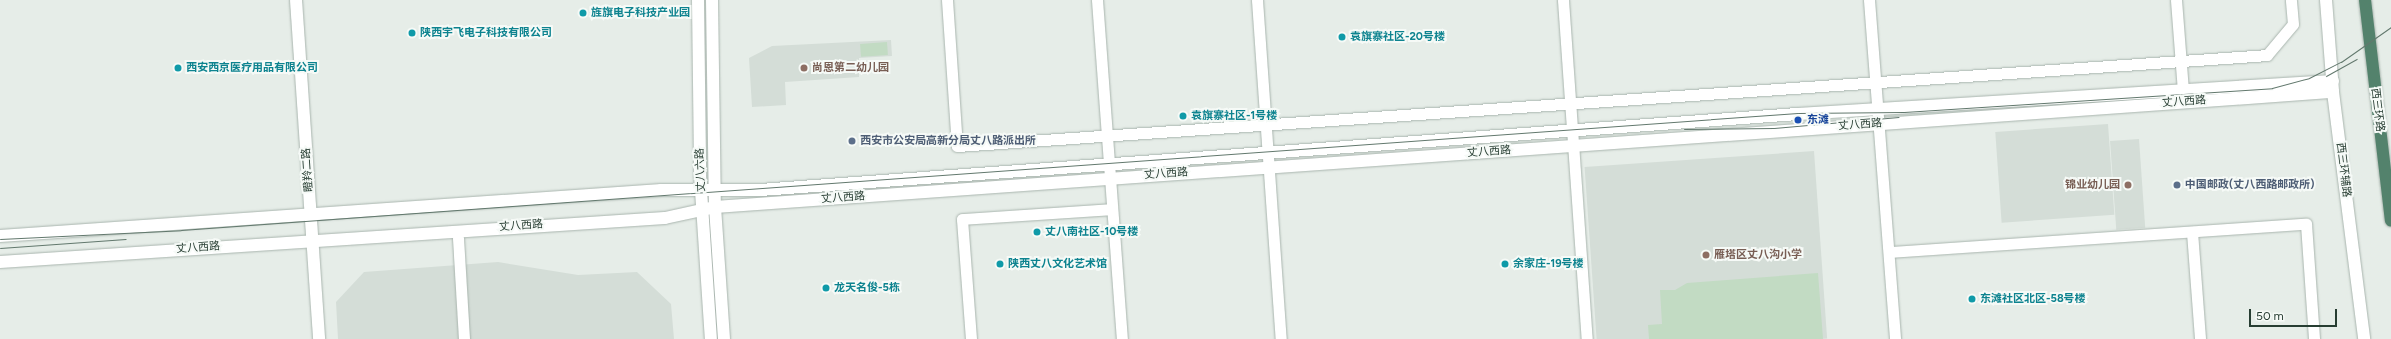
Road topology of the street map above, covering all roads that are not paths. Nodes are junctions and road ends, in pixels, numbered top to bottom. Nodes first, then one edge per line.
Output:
1 (296, 0) edge
2 (698, 0) edge
3 (712, 0) edge
4 (947, 0) edge
5 (1098, 0) edge
6 (1257, 0) edge
7 (1563, 0) edge
8 (1869, 0) edge
9 (2176, 0) edge
10 (2291, 0) edge
11 (2326, 0) edge
12 (2365, 0) edge
13 (2181, 60) junction
14 (1876, 82) junction
15 (2333, 86) junction
16 (2182, 91) junction
17 (1570, 102) junction
18 (1878, 111) junction
19 (1266, 124) junction
20 (1879, 124) junction
21 (1571, 131) junction
22 (1107, 136) junction
23 (1572, 146) junction
24 (1268, 152) junction
25 (1109, 164) junction
26 (1269, 168) junction
27 (1110, 178) junction
28 (701, 189) junction
29 (715, 192) junction
30 (715, 207) junction
31 (702, 208) junction
32 (1112, 209) junction
33 (311, 216) junction
34 (2391, 220) edge
35 (2192, 232) junction
36 (0, 236) edge
37 (458, 238) dead end
38 (313, 240) junction
39 (1890, 252) junction
40 (0, 262) edge
41 (319, 339) edge
42 (464, 339) edge
43 (711, 339) edge
44 (724, 339) edge
45 (971, 339) edge
46 (1122, 339) edge
47 (1281, 339) edge
48 (1587, 339) edge
49 (1895, 339) edge
50 (2200, 339) edge
51 (2314, 339) edge
52 (2364, 339) edge

1 - 33 main road, 瞪羚二路
2 - 28 main road, 丈八六路
3 - 29 main road, 丈八六路
4 - 22 street
5 - 22 street
6 - 19 street
7 - 17 street
8 - 14 street
9 - 13 street
10 - 13 street
11 - 15 main road, 西三环辅路
12 - 34 highway, 西三环路
13 - 14 street
13 - 16 street
14 - 17 street
14 - 18 street
15 - 16 main road, 丈八西路
15 - 20 main road, 丈八西路
15 - 52 main road, 西三环辅路
16 - 18 main road, 丈八西路
17 - 19 street
17 - 21 street
18 - 20 street
18 - 21 main road, 丈八西路
19 - 22 street
19 - 24 street
20 - 23 main road, 丈八西路
20 - 39 street
21 - 23 street
21 - 24 main road, 丈八西路
22 - 25 street
23 - 26 main road, 丈八西路
23 - 48 street
24 - 25 main road, 丈八西路
24 - 26 street
25 - 27 street
25 - 29 main road, 丈八西路
26 - 27 main road, 丈八西路
26 - 47 street
27 - 30 main road, 丈八西路
27 - 32 street
28 - 29 main road, 丈八西路
28 - 31 main road, 丈八六路
28 - 33 main road, 丈八西路
29 - 30 main road, 丈八六路
30 - 31 main road, 丈八西路
30 - 44 main road, 丈八六路
31 - 38 main road, 丈八西路
31 - 43 main road, 丈八六路
32 - 45 street
32 - 46 street
33 - 36 main road, 丈八西路
33 - 38 main road, 瞪羚二路
35 - 39 street
35 - 50 street
35 - 51 street
37 - 42 street
38 - 40 main road, 丈八西路
38 - 41 main road, 瞪羚二路
39 - 49 street

